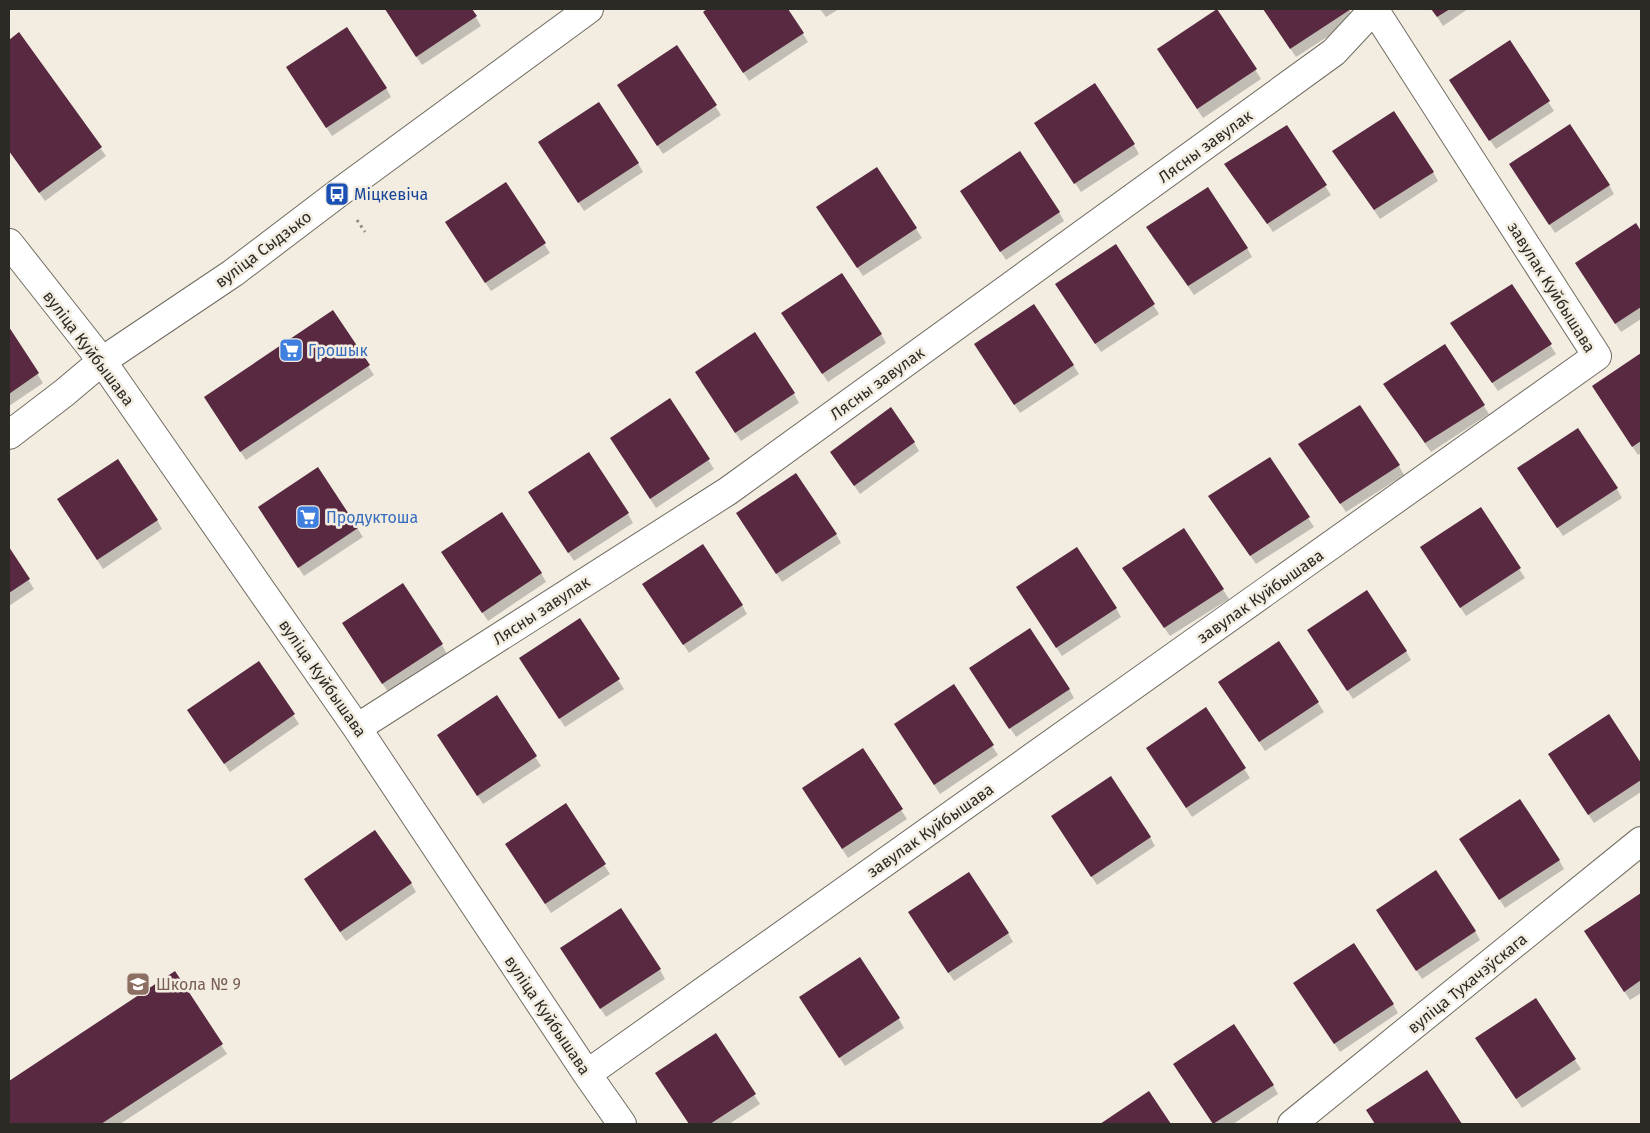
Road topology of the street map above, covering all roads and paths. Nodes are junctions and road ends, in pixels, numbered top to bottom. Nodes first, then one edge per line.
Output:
1 (589, 9) edge
2 (1374, 9) edge
3 (9, 244) edge
4 (102, 361) junction
5 (9, 435) edge
6 (357, 728) junction
7 (1641, 841) edge
8 (587, 1074) junction
9 (622, 1124) edge
10 (1292, 1124) edge

1 - 4 street, вуліца Сыдзько
2 - 6 street, Лясны завулак
2 - 8 street, завулак Куйбышава
3 - 4 street, вуліца Куйбышава
4 - 5 street, вуліца Сыдзько
4 - 6 street, вуліца Куйбышава
6 - 8 street, вуліца Куйбышава
7 - 10 street, вуліца Тухачэўскага
8 - 9 street, вуліца Куйбышава

